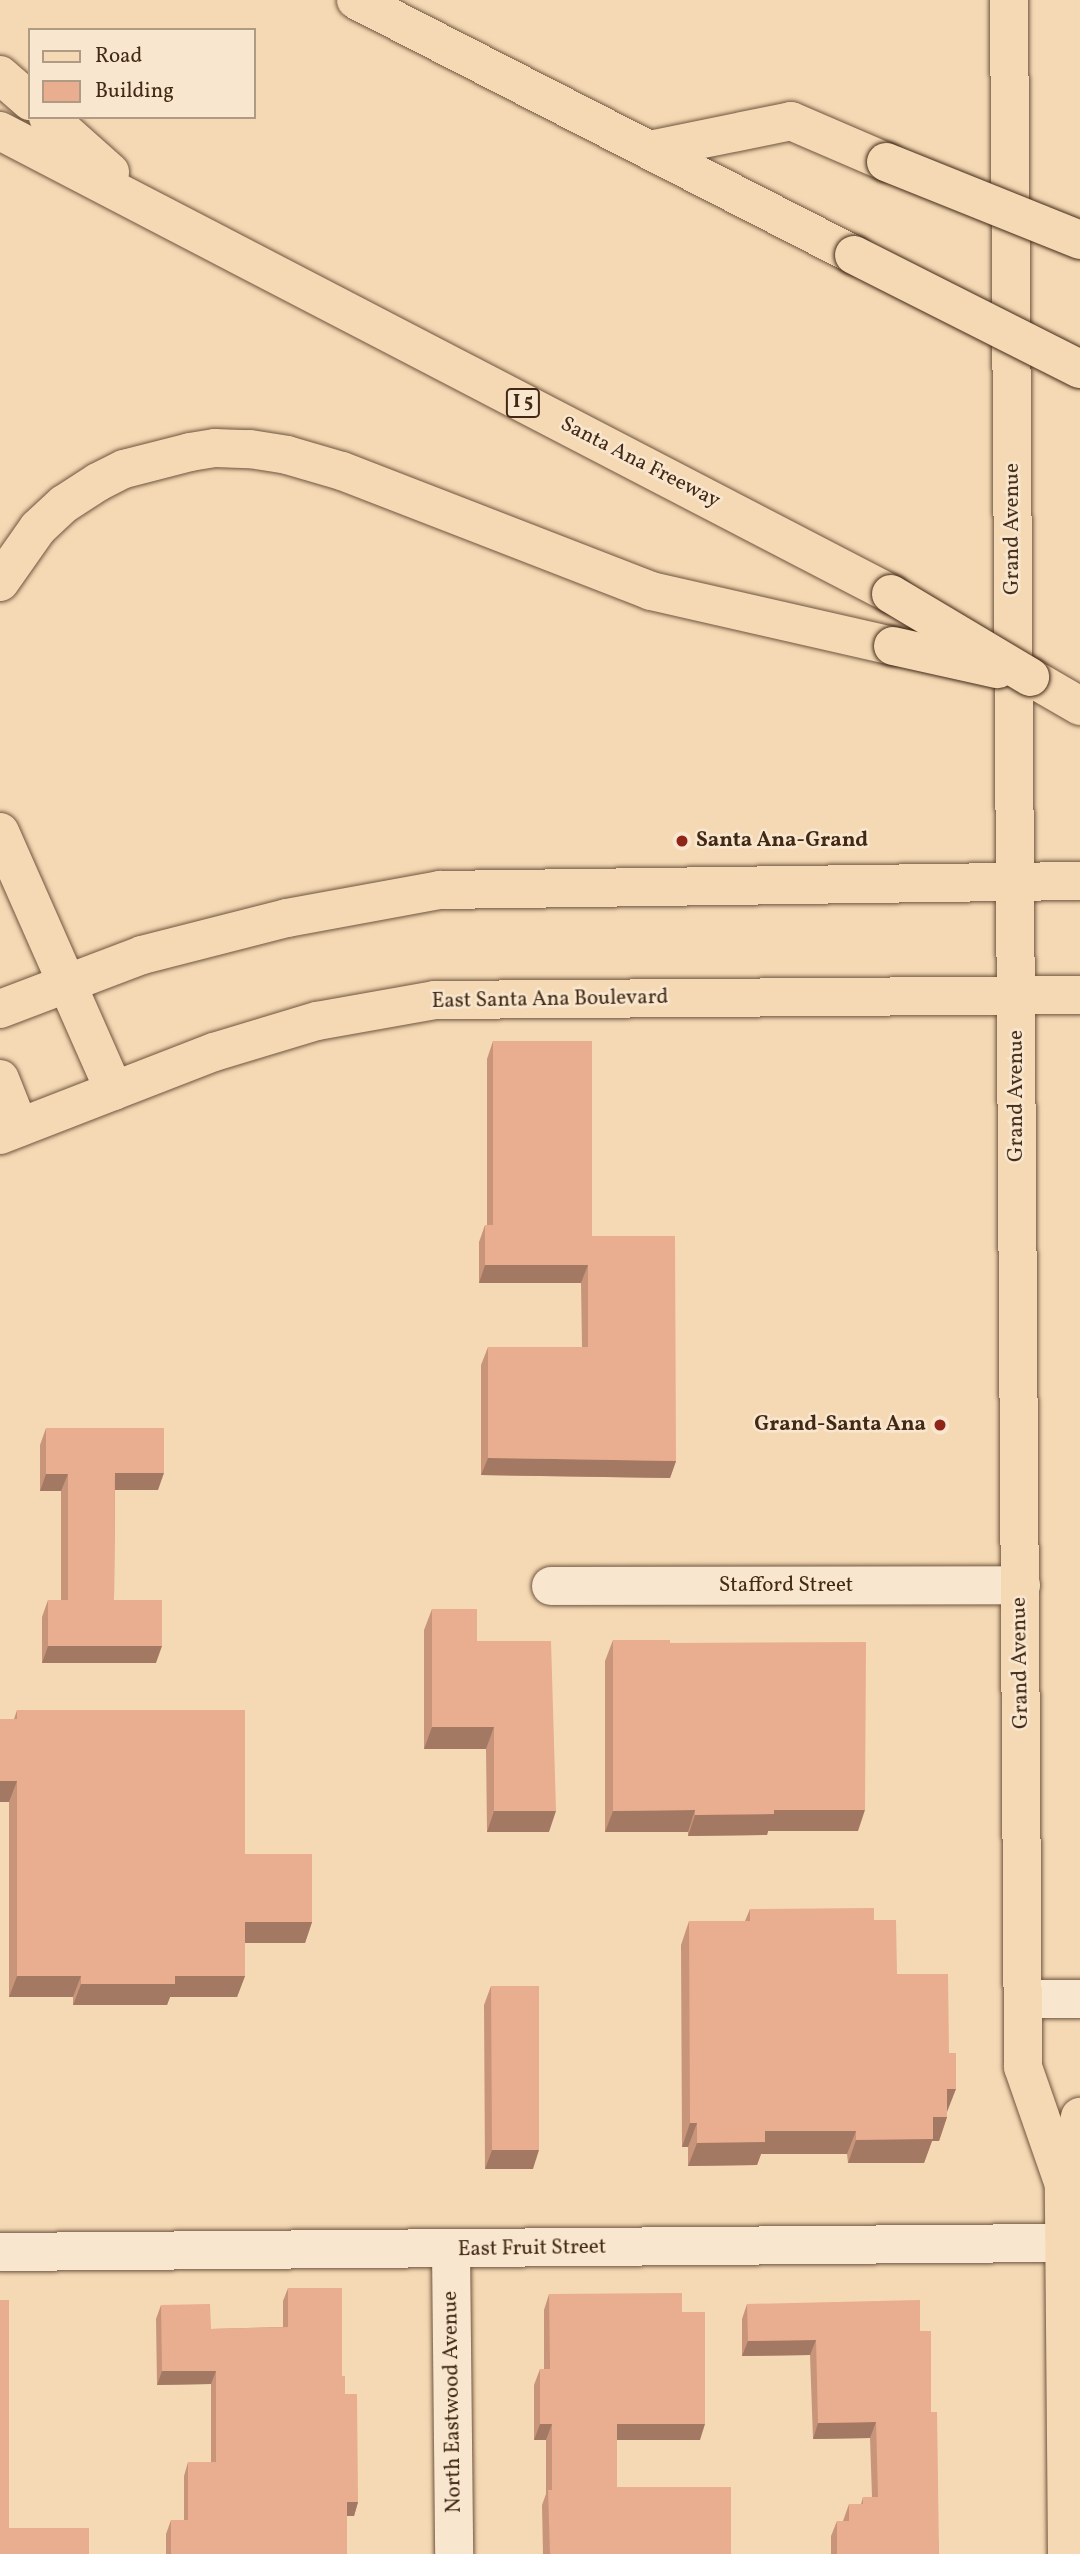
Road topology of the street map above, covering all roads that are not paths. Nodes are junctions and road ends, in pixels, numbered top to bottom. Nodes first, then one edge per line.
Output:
1 (356, 0) edge
2 (1009, 0) edge
3 (0, 75) edge
4 (28, 100) edge
5 (50, 119) edge
6 (0, 131) edge
7 (649, 150) junction
8 (156, 212) junction
9 (1080, 240) edge
10 (1080, 369) edge
11 (0, 582) edge
12 (1030, 677) junction
13 (1080, 706) edge
14 (0, 832) edge
15 (1015, 881) junction
16 (1080, 881) edge
17 (67, 984) junction
18 (1080, 995) edge
19 (1016, 996) junction
20 (0, 1009) edge
21 (0, 1079) edge
22 (114, 1091) junction
23 (10, 1131) edge
24 (551, 1586) dead end
25 (1021, 1586) junction
26 (1023, 1999) junction
27 (1080, 1999) edge
28 (1080, 2117) edge
29 (1064, 2185) junction
30 (1063, 2243) junction
31 (451, 2250) junction
32 (0, 2252) edge
33 (454, 2554) edge
34 (1067, 2554) edge

1 - 7 main road
2 - 15 main road, Grand Avenue
3 - 4 main road
5 - 8 main road, Santa Ana Freeway / I 5
6 - 8 main road, Santa Ana Freeway / I 5
7 - 9 main road, bridge
7 - 10 main road, bridge
8 - 12 main road, Santa Ana Freeway / I 5, bridge
11 - 12 main road, bridge
12 - 13 main road, Santa Ana Freeway / I 5
14 - 17 main road
15 - 16 main road
15 - 17 main road
15 - 19 main road, Grand Avenue
17 - 20 main road
17 - 22 main road
18 - 19 main road, East Santa Ana Boulevard
19 - 22 main road, East Santa Ana Boulevard
19 - 25 main road, Grand Avenue
21 - 23 main road
22 - 23 main road, East Santa Ana Boulevard
24 - 25 street, Stafford Street
25 - 26 main road, Grand Avenue
26 - 27 street
26 - 29 main road, Grand Avenue
28 - 29 main road, Grand Avenue
29 - 30 main road, Grand Avenue
30 - 31 street, East Fruit Street
30 - 34 main road, Grand Avenue
31 - 32 street, East Fruit Street
31 - 33 street, North Eastwood Avenue

